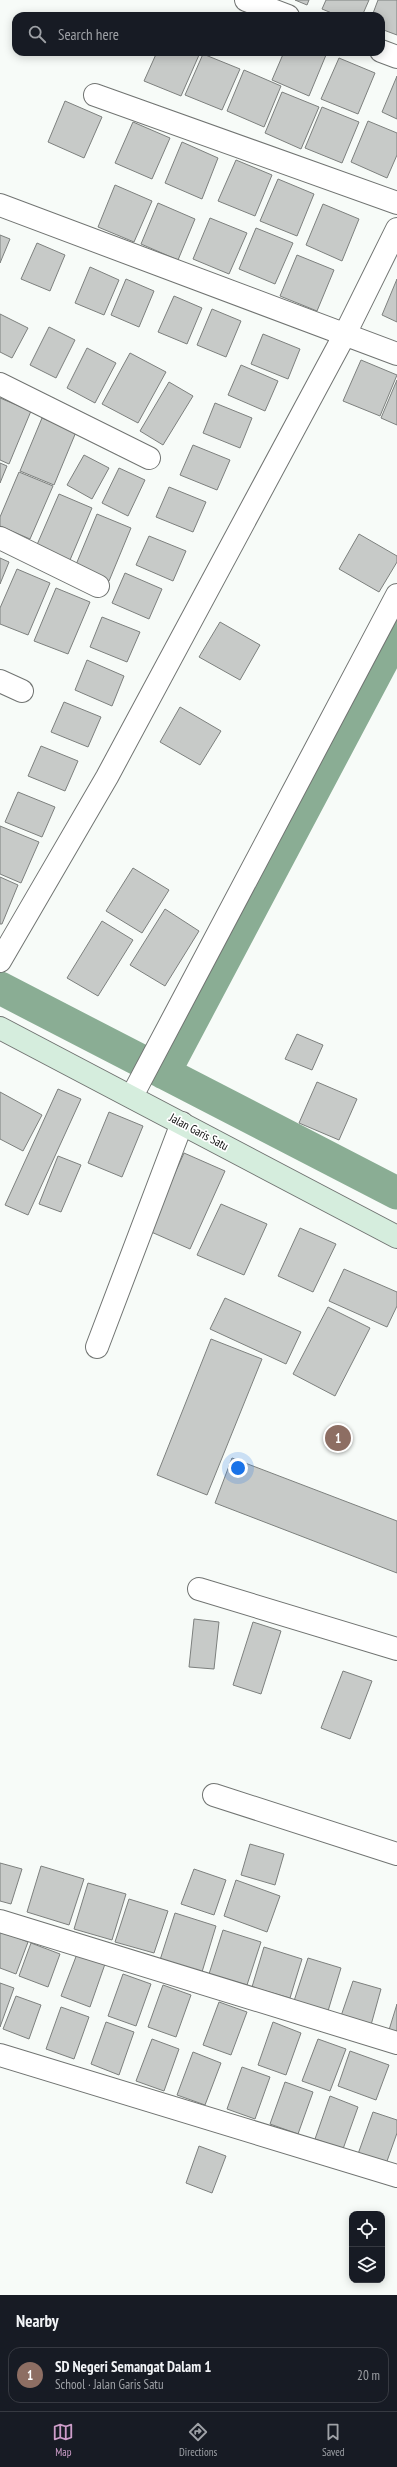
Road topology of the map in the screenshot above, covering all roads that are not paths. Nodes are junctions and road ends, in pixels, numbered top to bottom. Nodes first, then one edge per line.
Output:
1 (246, 0) edge
2 (278, 12) edge
3 (385, 52) edge
4 (397, 57) edge
5 (95, 95) dead end
6 (397, 203) edge
7 (0, 205) edge
8 (397, 228) edge
9 (345, 334) junction
10 (397, 354) edge
11 (0, 384) edge
12 (149, 458) dead end
13 (0, 538) edge
14 (98, 586) dead end
15 (396, 600) edge
16 (0, 681) edge
17 (22, 691) dead end
18 (2, 956) edge
19 (0, 1028) edge
20 (137, 1088) junction
21 (182, 1123) junction
22 (397, 1237) edge
23 (97, 1346) dead end
24 (199, 1589) dead end
25 (397, 1649) edge
26 (214, 1795) dead end
27 (397, 1854) edge
28 (0, 1921) edge
29 (397, 2043) edge
30 (0, 2055) edge
31 (397, 2176) edge

1 - 2 street
3 - 4 street
5 - 6 street
7 - 9 street
8 - 9 street
9 - 10 street
9 - 18 street
11 - 12 street
13 - 14 street
15 - 20 street
16 - 17 street
19 - 20 street, Jalan Garis Satu
20 - 21 street, Jalan Garis Satu
21 - 22 street, Jalan Garis Satu
21 - 23 street
24 - 25 street
26 - 27 street
28 - 29 street
30 - 31 street

